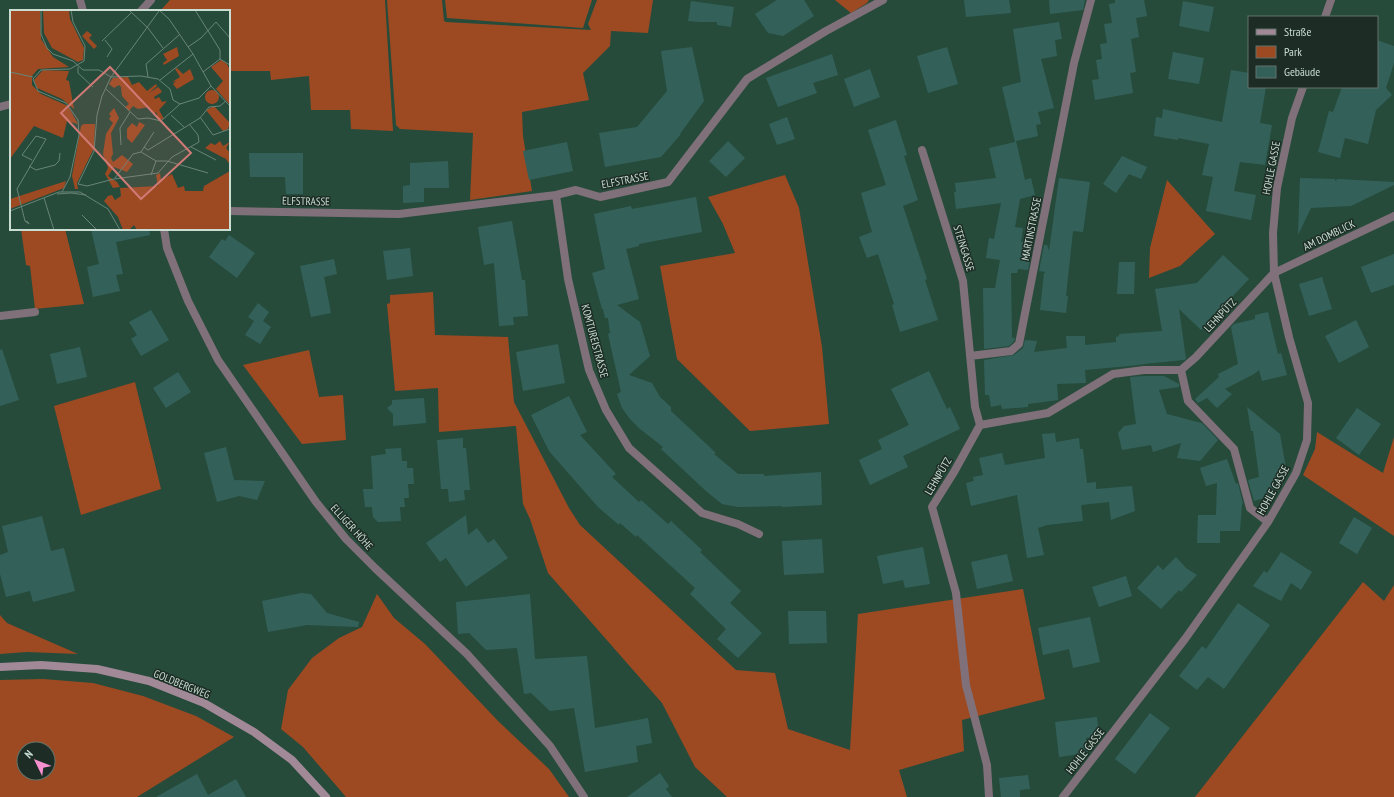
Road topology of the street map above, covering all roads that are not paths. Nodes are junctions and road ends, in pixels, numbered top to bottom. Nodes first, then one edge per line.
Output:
1 (80, 0) edge
2 (151, 0) edge
3 (883, 0) edge
4 (1091, 0) edge
5 (1331, 0) edge
6 (83, 10) edge
7 (142, 10) edge
8 (1325, 16) edge
9 (1303, 88) edge
10 (10, 104) edge
11 (0, 107) edge
12 (922, 150) dead end
13 (556, 195) junction
14 (230, 211) edge
15 (1394, 216) edge
16 (164, 230) edge
17 (1274, 274) junction
18 (35, 312) dead end
19 (0, 316) edge
20 (970, 356) junction
21 (1181, 370) junction
22 (980, 425) junction
23 (1268, 522) junction
24 (759, 534) dead end
25 (0, 668) edge
26 (326, 797) edge
27 (584, 797) edge
28 (989, 797) edge
29 (1063, 797) edge

1 - 6 street
2 - 7 street
3 - 13 street, ELFSTRASSE
4 - 20 street, MARTINSTRASSE
5 - 8 street
9 - 17 street, HOHLE GASSE
10 - 11 street
12 - 20 street, STEINGASSE
13 - 14 street, ELFSTRASSE
13 - 24 street, KOMTUREISTRASSE
15 - 17 street, AM DOMBLICK
16 - 27 street, ELLIGER HÖHE
17 - 21 street, LEHNPÜTZ
17 - 23 street, HOHLE GASSE
18 - 19 street
20 - 22 street
21 - 22 street
21 - 23 street
22 - 28 street, LEHNPÜTZ
23 - 29 street, HOHLE GASSE
25 - 26 street, GOLDBERGWEG

